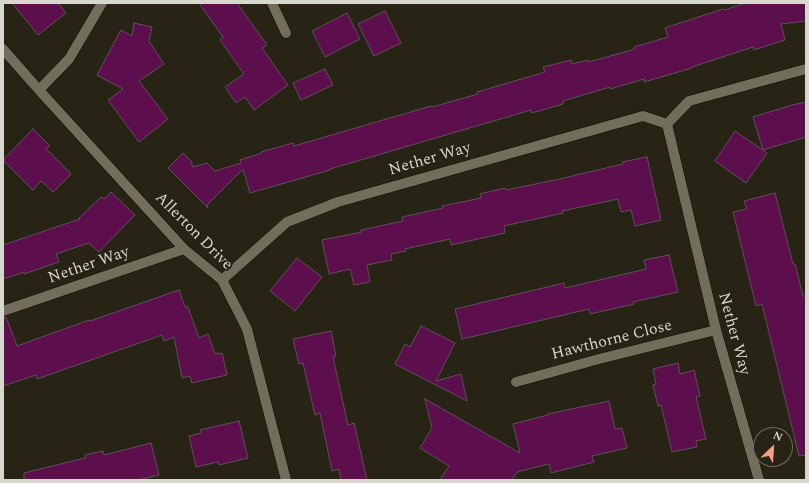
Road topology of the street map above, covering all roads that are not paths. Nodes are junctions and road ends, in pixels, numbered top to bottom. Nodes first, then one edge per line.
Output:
1 (102, 3) edge
2 (272, 3) edge
3 (286, 33) dead end
4 (3, 49) edge
5 (806, 69) edge
6 (39, 90) junction
7 (667, 124) junction
8 (184, 249) junction
9 (222, 280) junction
10 (3, 311) edge
11 (716, 330) junction
12 (516, 382) dead end
13 (283, 479) edge
14 (759, 480) edge

1 - 6 street
2 - 3 street
4 - 6 street, Allerton Drive
5 - 7 street
6 - 8 street, Allerton Drive
7 - 9 street, Nether Way
7 - 11 street, Nether Way
8 - 9 street, Allerton Drive
8 - 10 street, Nether Way
9 - 13 street, Allerton Drive
11 - 12 street, Hawthorne Close
11 - 14 street, Nether Way

